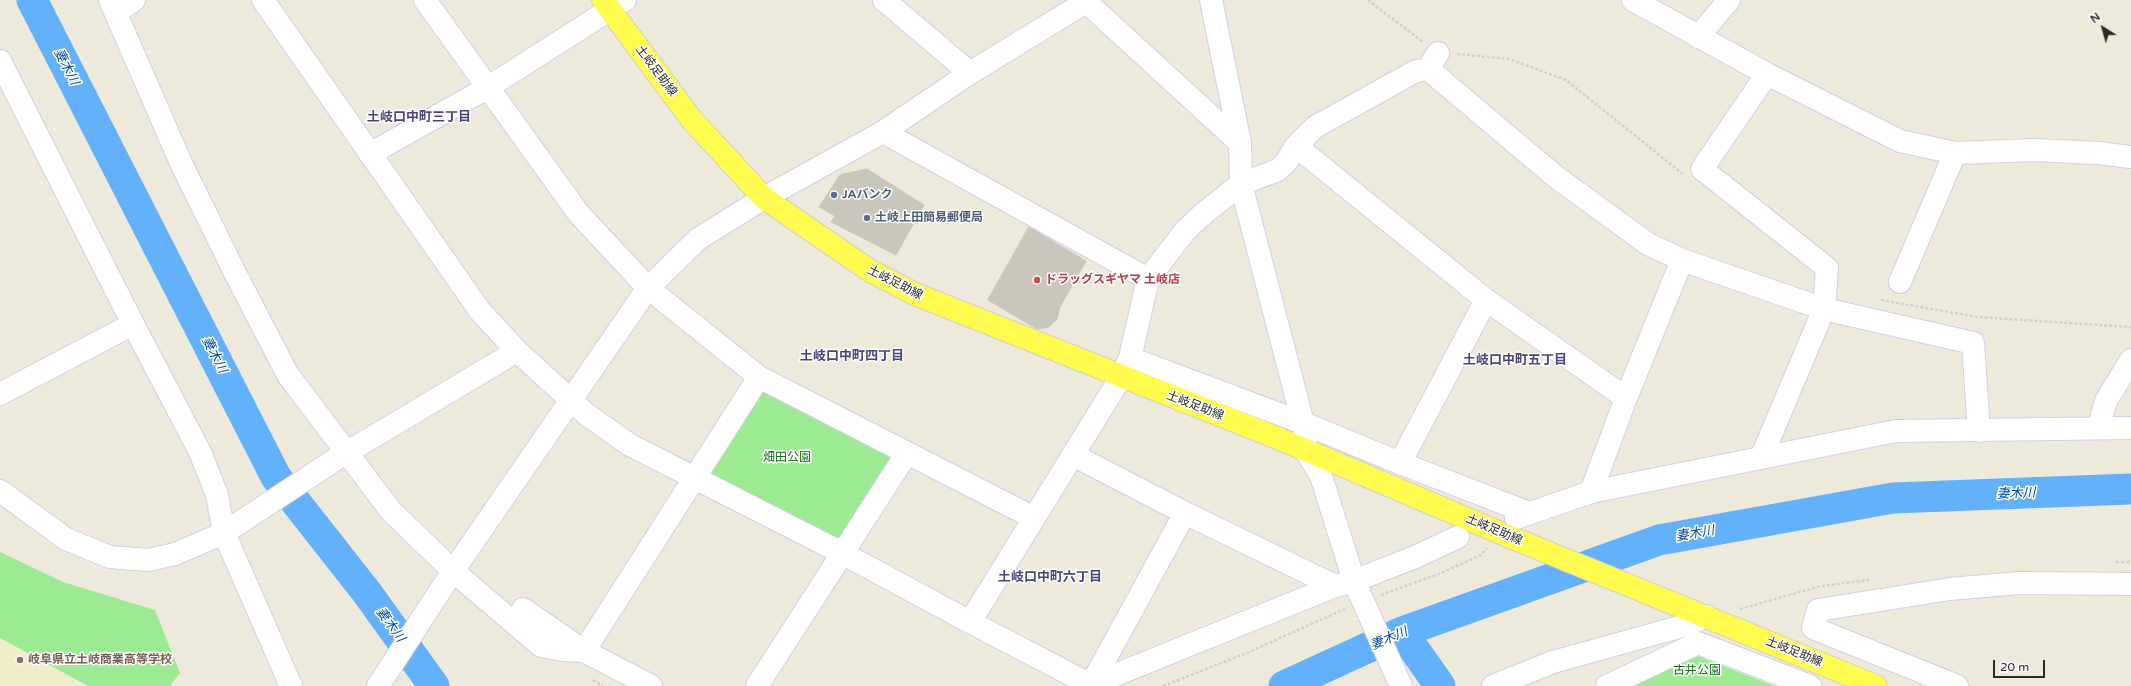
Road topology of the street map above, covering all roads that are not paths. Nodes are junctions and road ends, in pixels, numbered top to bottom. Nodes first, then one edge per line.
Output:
1 (134, 0) edge
2 (263, 0) edge
3 (425, 0) edge
4 (884, 0) edge
5 (1211, 0) edge
6 (1633, 0) edge
7 (1729, 0) edge
8 (1086, 1) edge
9 (613, 3) edge
10 (113, 6) edge
11 (1698, 37) junction
12 (0, 61) edge
13 (970, 73) junction
14 (1767, 74) junction
15 (487, 88) junction
16 (883, 132) junction
17 (1240, 143) junction
18 (1296, 146) junction
19 (1955, 153) junction
20 (370, 154) junction
21 (2131, 157) edge
22 (1241, 184) junction
23 (764, 198) junction
24 (1682, 260) junction
25 (1148, 279) junction
26 (1900, 282) dead end
27 (648, 288) junction
28 (1486, 300) junction
29 (1824, 309) junction
30 (133, 324) junction
31 (517, 351) junction
32 (2131, 360) edge
33 (1126, 368) junction
34 (759, 377) junction
35 (0, 394) edge
36 (1626, 398) junction
37 (572, 400) junction
38 (1303, 422) junction
39 (2098, 428) junction
40 (2131, 428) edge
41 (1979, 431) junction
42 (1304, 450) junction
43 (907, 453) junction
44 (1073, 455) junction
45 (341, 456) junction
46 (1761, 458) junction
47 (1400, 463) junction
48 (695, 478) junction
49 (0, 492) edge
50 (1591, 492) junction
51 (1185, 513) junction
52 (1034, 518) junction
53 (1518, 523) junction
54 (232, 528) junction
55 (1458, 537) dead end
56 (842, 553) junction
57 (449, 577) junction
58 (1345, 583) junction
59 (2131, 584) edge
60 (523, 609) dead end
61 (1700, 613) junction
62 (970, 622) junction
63 (584, 651) junction
64 (1089, 685) edge
65 (291, 686) edge
66 (378, 686) edge
67 (650, 686) edge
68 (757, 686) edge
69 (1401, 686) edge
70 (1493, 686) edge
71 (1607, 686) edge
72 (1810, 686) edge
73 (1876, 686) edge
74 (1957, 686) edge

1 - 10 street
2 - 20 street
3 - 15 street
4 - 13 street
5 - 17 street
6 - 11 street
7 - 11 street
8 - 13 street
8 - 17 street
9 - 15 street
9 - 23 main road, 土岐足助線
10 - 45 street
11 - 14 street
12 - 30 street
13 - 16 street
14 - 19 street
14 - 29 street
15 - 20 street
15 - 27 street
16 - 23 street
16 - 25 street
17 - 22 street
18 - 22 street
18 - 24 street
18 - 28 street
19 - 21 street
19 - 26 street
20 - 31 street
22 - 25 street
22 - 38 street
23 - 27 street
23 - 33 main road, 土岐足助線
24 - 29 street
24 - 36 street
25 - 33 street
27 - 34 street
27 - 37 street
28 - 36 street
28 - 47 street
29 - 41 street
29 - 46 street
30 - 35 street
30 - 54 street
31 - 37 street
31 - 45 street
32 - 39 street
33 - 38 street
33 - 42 main road, 土岐足助線
33 - 44 street
34 - 43 street
34 - 48 street
36 - 50 street
37 - 48 street
37 - 57 street
38 - 42 street
38 - 47 street
39 - 40 street
39 - 41 street
41 - 46 street
42 - 53 main road, 土岐足助線
42 - 58 street
43 - 52 street
43 - 56 street
44 - 51 street
44 - 52 street
45 - 54 street
45 - 57 street
46 - 50 street
47 - 53 street
48 - 56 street
48 - 63 street
49 - 54 street
50 - 53 street
51 - 58 street
51 - 64 street
52 - 62 street
53 - 61 main road, 土岐足助線
54 - 65 street
55 - 58 street
56 - 62 street
56 - 68 street
57 - 63 street
57 - 66 street
58 - 64 street
58 - 69 street
59 - 74 street
60 - 63 street
61 - 70 street
61 - 73 main road, 土岐足助線
62 - 64 street
63 - 67 street
71 - 72 street

